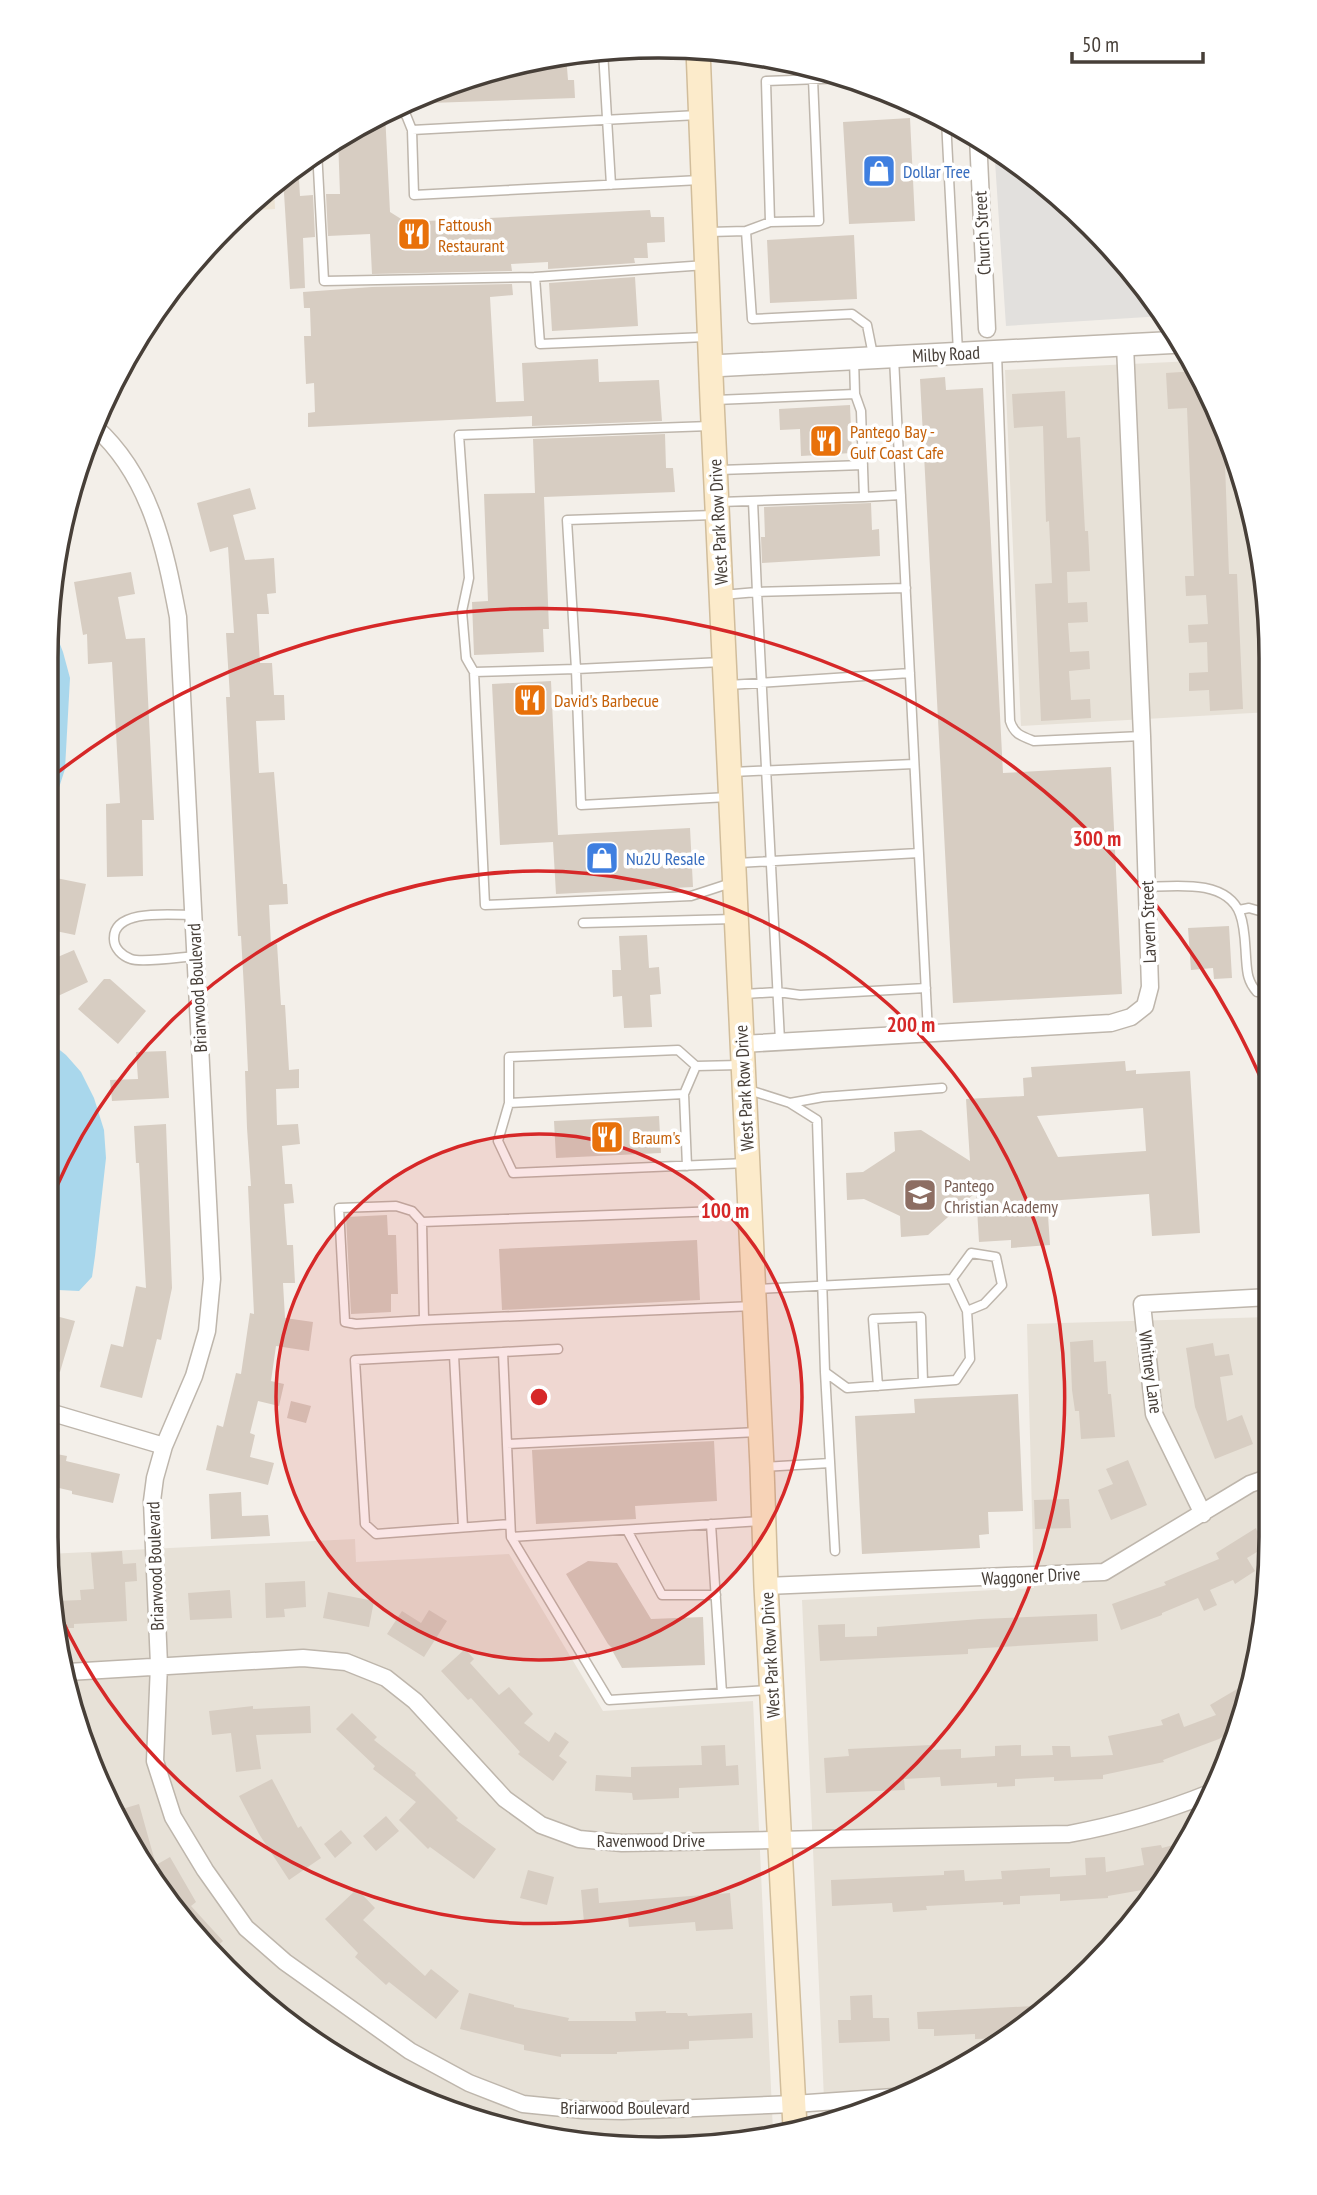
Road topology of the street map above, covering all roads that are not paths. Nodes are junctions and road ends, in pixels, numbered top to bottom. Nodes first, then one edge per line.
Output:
1 (698, 59) edge
2 (604, 61) edge
3 (813, 79) junction
4 (817, 79) edge
5 (405, 114) edge
6 (701, 115) junction
7 (607, 120) junction
8 (412, 130) junction
9 (947, 132) edge
10 (980, 151) edge
11 (318, 164) edge
12 (703, 180) junction
13 (611, 185) junction
14 (770, 222) junction
15 (746, 231) junction
16 (705, 232) junction
17 (707, 265) junction
18 (536, 277) junction
19 (987, 329) dead end
20 (709, 337) junction
21 (1169, 343) edge
22 (1125, 345) junction
23 (996, 351) junction
24 (958, 353) junction
25 (874, 358) junction
26 (711, 366) junction
27 (855, 394) junction
28 (712, 400) junction
29 (713, 426) junction
30 (102, 433) edge
31 (863, 465) junction
32 (715, 470) junction
33 (901, 495) junction
34 (864, 496) junction
35 (753, 501) junction
36 (718, 508) junction
37 (906, 588) junction
38 (757, 593) junction
39 (722, 594) junction
40 (725, 662) junction
41 (576, 669) junction
42 (474, 672) junction
43 (910, 673) junction
44 (761, 682) junction
45 (726, 685) junction
46 (1142, 736) junction
47 (915, 764) junction
48 (730, 772) junction
49 (766, 772) junction
50 (731, 796) junction
51 (919, 853) junction
52 (771, 860) junction
53 (734, 872) junction
54 (1147, 887) junction
55 (1239, 910) junction
56 (1259, 911) edge
57 (193, 915) junction
58 (737, 919) junction
59 (583, 923) dead end
60 (196, 957) junction
61 (926, 988) junction
62 (778, 992) junction
63 (1259, 992) edge
64 (740, 995) junction
65 (928, 1033) junction
66 (780, 1041) junction
67 (743, 1054) junction
68 (696, 1066) junction
69 (743, 1088) junction
70 (942, 1088) dead end
71 (684, 1094) junction
72 (509, 1103) junction
73 (790, 1103) junction
74 (747, 1163) junction
75 (687, 1166) junction
76 (750, 1210) junction
77 (422, 1222) junction
78 (952, 1279) junction
79 (823, 1286) junction
80 (754, 1298) junction
81 (1259, 1298) edge
82 (967, 1311) junction
83 (424, 1320) junction
84 (558, 1349) dead end
85 (503, 1352) junction
86 (454, 1355) junction
87 (825, 1372) junction
88 (923, 1382) junction
89 (878, 1386) junction
90 (58, 1415) edge
91 (761, 1432) junction
92 (507, 1444) junction
93 (164, 1446) junction
94 (830, 1464) junction
95 (762, 1467) junction
96 (1259, 1481) edge
97 (1203, 1514) junction
98 (764, 1521) junction
99 (510, 1524) junction
100 (711, 1524) junction
101 (463, 1527) junction
102 (627, 1530) junction
103 (511, 1537) junction
104 (835, 1551) dead end
105 (766, 1586) junction
106 (716, 1595) junction
107 (159, 1665) junction
108 (73, 1672) edge
109 (773, 1690) junction
110 (722, 1693) junction
111 (1199, 1797) edge
112 (779, 1839) junction
113 (856, 2104) edge
114 (794, 2116) edge

1 - 6 main road, West Park Row Drive
2 - 7 lane
3 - 4 lane
3 - 14 lane
3 - 14 lane
5 - 8 lane
6 - 7 lane
6 - 12 main road, West Park Row Drive
7 - 8 lane
7 - 13 lane
8 - 13 lane
9 - 24 lane
10 - 19 street, Church Street
11 - 18 lane
12 - 13 lane
12 - 16 main road, West Park Row Drive
14 - 15 lane
15 - 16 lane
15 - 25 lane
16 - 17 main road, West Park Row Drive
17 - 18 lane
17 - 20 main road, West Park Row Drive
18 - 20 lane
20 - 26 main road, West Park Row Drive
21 - 22 street, Milby Road
22 - 23 street, Milby Road
22 - 46 street, Lavern Street
23 - 24 street, Milby Road
23 - 46 lane
24 - 25 street, Milby Road
25 - 26 street, Milby Road
25 - 27 lane
25 - 33 lane
26 - 28 main road, West Park Row Drive
27 - 28 lane
27 - 31 lane
28 - 29 main road, West Park Row Drive
29 - 32 main road, West Park Row Drive
29 - 42 lane
30 - 57 street, Briarwood Boulevard
31 - 32 lane
31 - 34 lane
32 - 36 main road, West Park Row Drive
33 - 34 lane
33 - 37 lane
34 - 35 lane
35 - 36 lane
35 - 38 lane
36 - 39 main road, West Park Row Drive
36 - 41 lane
37 - 38 lane
37 - 43 lane
38 - 39 lane
38 - 44 lane
39 - 40 main road, West Park Row Drive
40 - 41 lane
40 - 45 main road, West Park Row Drive
41 - 42 lane
41 - 50 lane
42 - 53 lane
43 - 44 lane
43 - 47 lane
44 - 45 lane
44 - 49 lane
45 - 48 main road, West Park Row Drive
46 - 54 street, Lavern Street
47 - 49 lane
47 - 51 lane
48 - 49 lane
48 - 50 main road, West Park Row Drive
49 - 52 lane
50 - 53 main road, West Park Row Drive
51 - 52 lane
51 - 61 lane
52 - 53 lane
52 - 62 lane
53 - 58 main road, West Park Row Drive
54 - 55 lane
54 - 65 street, Lavern Street
55 - 56 lane
55 - 63 lane
57 - 60 street, Briarwood Boulevard
57 - 60 lane
58 - 59 lane
58 - 64 main road, West Park Row Drive
60 - 93 street, Briarwood Boulevard
61 - 62 lane
61 - 65 lane
62 - 64 lane
62 - 66 lane
64 - 67 main road, West Park Row Drive
65 - 66 street, Lavern Street
66 - 67 street, Lavern Street
67 - 68 lane
67 - 69 main road, West Park Row Drive
68 - 71 lane
68 - 72 lane
69 - 73 lane
69 - 74 main road, West Park Row Drive
70 - 73 lane
71 - 72 lane
71 - 75 lane
72 - 75 lane
73 - 79 lane
74 - 75 lane
74 - 76 main road, West Park Row Drive
76 - 77 lane
76 - 80 main road, West Park Row Drive
77 - 83 lane
77 - 83 lane
78 - 79 lane
78 - 82 lane
78 - 82 lane
79 - 80 lane
79 - 87 lane
80 - 83 lane
80 - 91 main road, West Park Row Drive
81 - 97 street, Whitney Lane
82 - 88 lane
84 - 85 lane
85 - 86 lane
85 - 92 lane
86 - 101 lane
86 - 101 lane
87 - 89 lane
87 - 94 lane
88 - 89 lane
88 - 89 lane
90 - 93 street
91 - 92 lane
91 - 95 main road, West Park Row Drive
92 - 99 lane
93 - 107 street, Briarwood Boulevard
94 - 95 lane
94 - 104 lane
95 - 98 main road, West Park Row Drive
96 - 97 street, Waggoner Drive
97 - 105 street, Waggoner Drive
98 - 100 lane
98 - 105 main road, West Park Row Drive
99 - 101 lane
99 - 103 lane
100 - 102 lane
100 - 106 lane
102 - 103 lane
102 - 106 lane
103 - 110 lane
105 - 109 main road, West Park Row Drive
106 - 110 lane
107 - 108 street, Ravenwood Drive
107 - 112 street, Ravenwood Drive
107 - 114 street, Briarwood Boulevard
109 - 110 lane
109 - 112 main road, West Park Row Drive
111 - 112 street, Ravenwood Drive
112 - 114 main road, West Park Row Drive
113 - 114 street, Briarwood Boulevard

